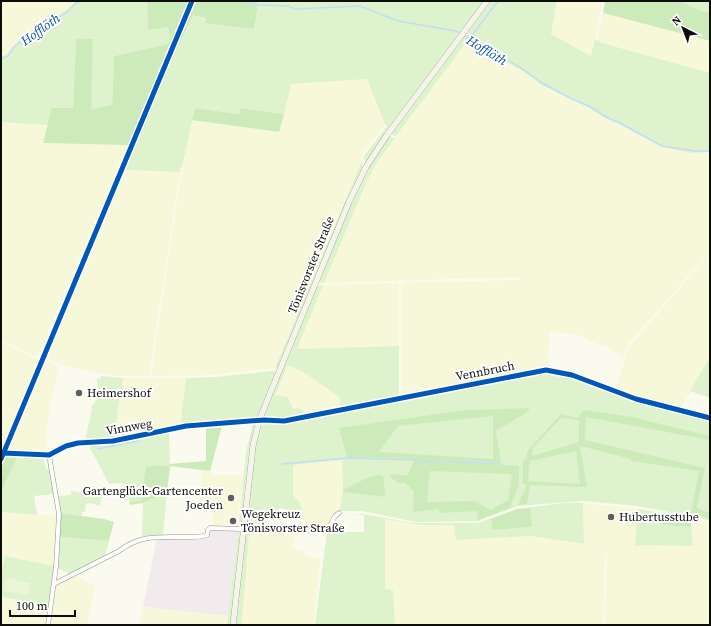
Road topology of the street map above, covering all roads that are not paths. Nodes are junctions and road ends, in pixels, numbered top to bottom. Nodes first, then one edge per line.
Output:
1 (487, 1) edge
2 (710, 418) edge
3 (260, 421) junction
4 (3, 453) dead end
5 (49, 454) junction
6 (339, 513) dead end
7 (243, 529) junction
8 (54, 584) junction
9 (48, 625) edge
10 (233, 625) edge

1 - 3 main road, Tönisvorster Straße
2 - 3 street, Vennbruch
3 - 5 street, Vinnweg
3 - 7 main road, Tönisvorster Straße
4 - 5 street, Vinnweg
5 - 8 street
6 - 7 street
7 - 8 street
7 - 10 main road, Tönisvorster Straße
8 - 9 street

